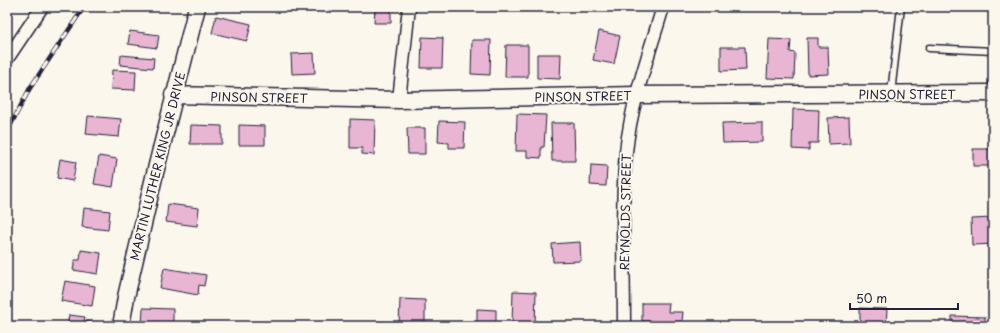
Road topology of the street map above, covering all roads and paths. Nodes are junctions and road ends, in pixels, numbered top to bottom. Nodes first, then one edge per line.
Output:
1 (42, 7) edge
2 (196, 7) edge
3 (409, 7) edge
4 (663, 7) edge
5 (901, 7) edge
6 (929, 48) dead end
7 (993, 51) edge
8 (7, 59) edge
9 (992, 89) edge
10 (891, 94) junction
11 (173, 95) junction
12 (637, 95) junction
13 (399, 100) junction
14 (121, 326) edge
15 (624, 326) edge

1 - 8 street
2 - 11 street, MARTIN LUTHER KING JR DRIVE
3 - 13 street
4 - 12 street, REYNOLDS STREET
5 - 10 lane
6 - 7 lane
9 - 10 street, PINSON STREET
10 - 12 street, PINSON STREET
11 - 13 street, PINSON STREET
11 - 14 street, MARTIN LUTHER KING JR DRIVE
12 - 13 street, PINSON STREET
12 - 15 street, REYNOLDS STREET

